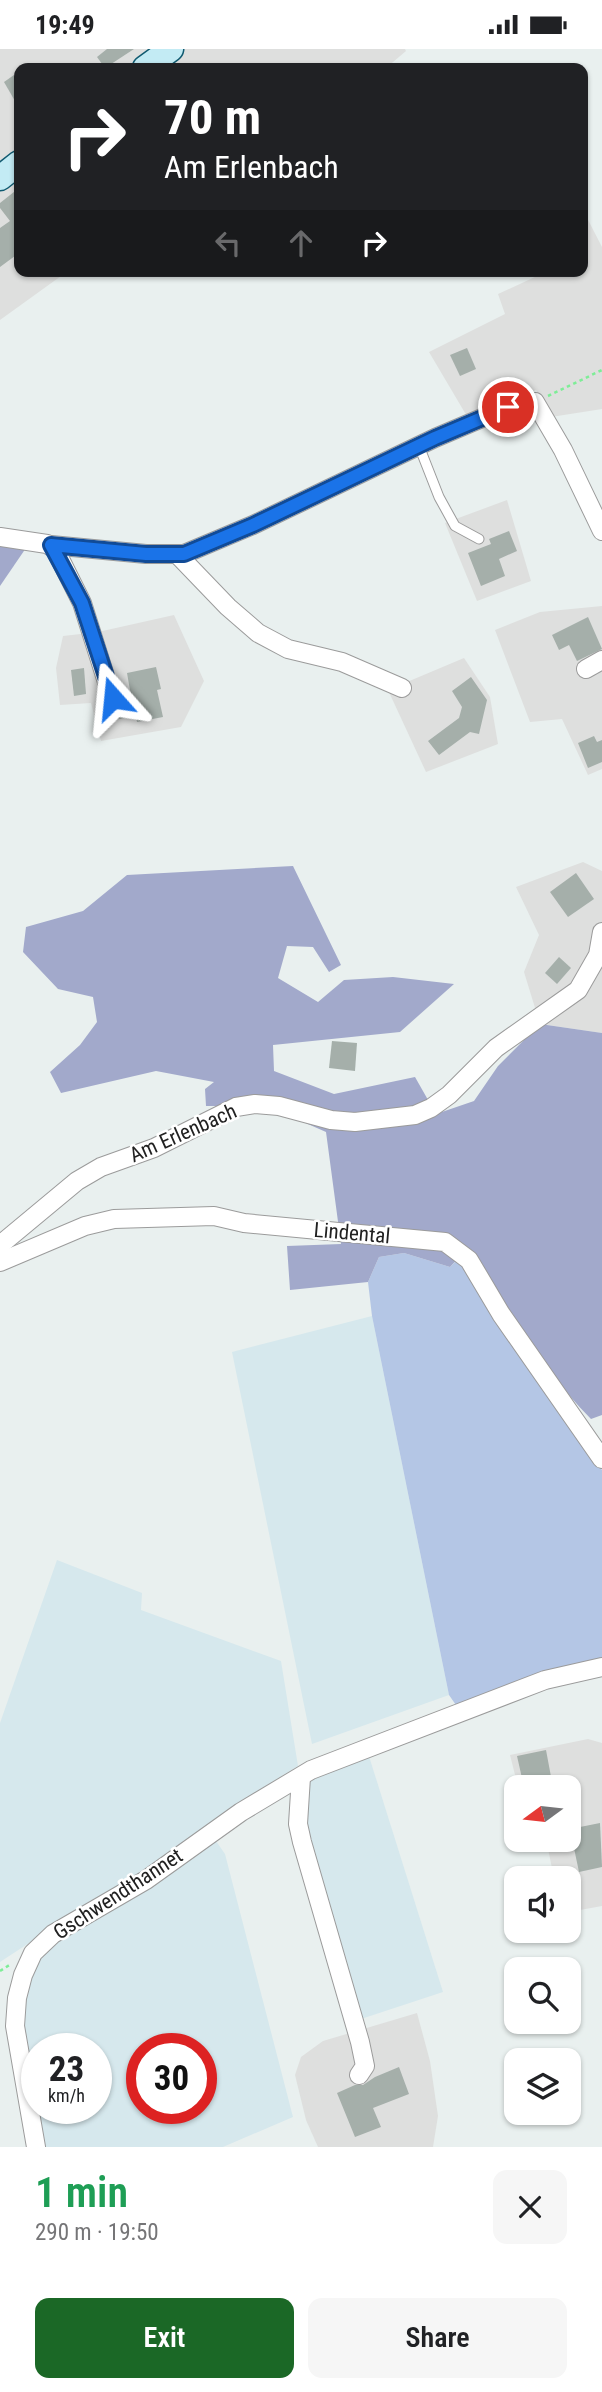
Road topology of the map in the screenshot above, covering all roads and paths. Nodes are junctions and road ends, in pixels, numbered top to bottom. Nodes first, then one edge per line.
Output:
1 (171, 49) edge
2 (152, 63) edge
3 (14, 167) edge
4 (0, 178) edge
5 (602, 370) edge
6 (535, 402) junction
7 (419, 446) junction
8 (602, 531) edge
9 (0, 537) edge
10 (479, 539) dead end
11 (51, 545) junction
12 (177, 554) junction
13 (402, 688) dead end
14 (113, 698) dead end
15 (602, 932) edge
16 (0, 1245) edge
17 (0, 1262) edge
18 (602, 1459) edge
19 (602, 1667) edge
20 (301, 1777) junction
21 (359, 2075) dead end
22 (36, 2147) edge

1 - 2 main road
3 - 4 main road
5 - 6 path
6 - 7 street
6 - 8 street
7 - 10 lane
7 - 12 street
9 - 11 street
11 - 12 street
11 - 14 street
12 - 13 street
15 - 16 street, Am Erlenbach
17 - 18 street, Lindental
19 - 20 street, Gschwendthannet
20 - 21 street
20 - 22 street, Gschwendthannet

